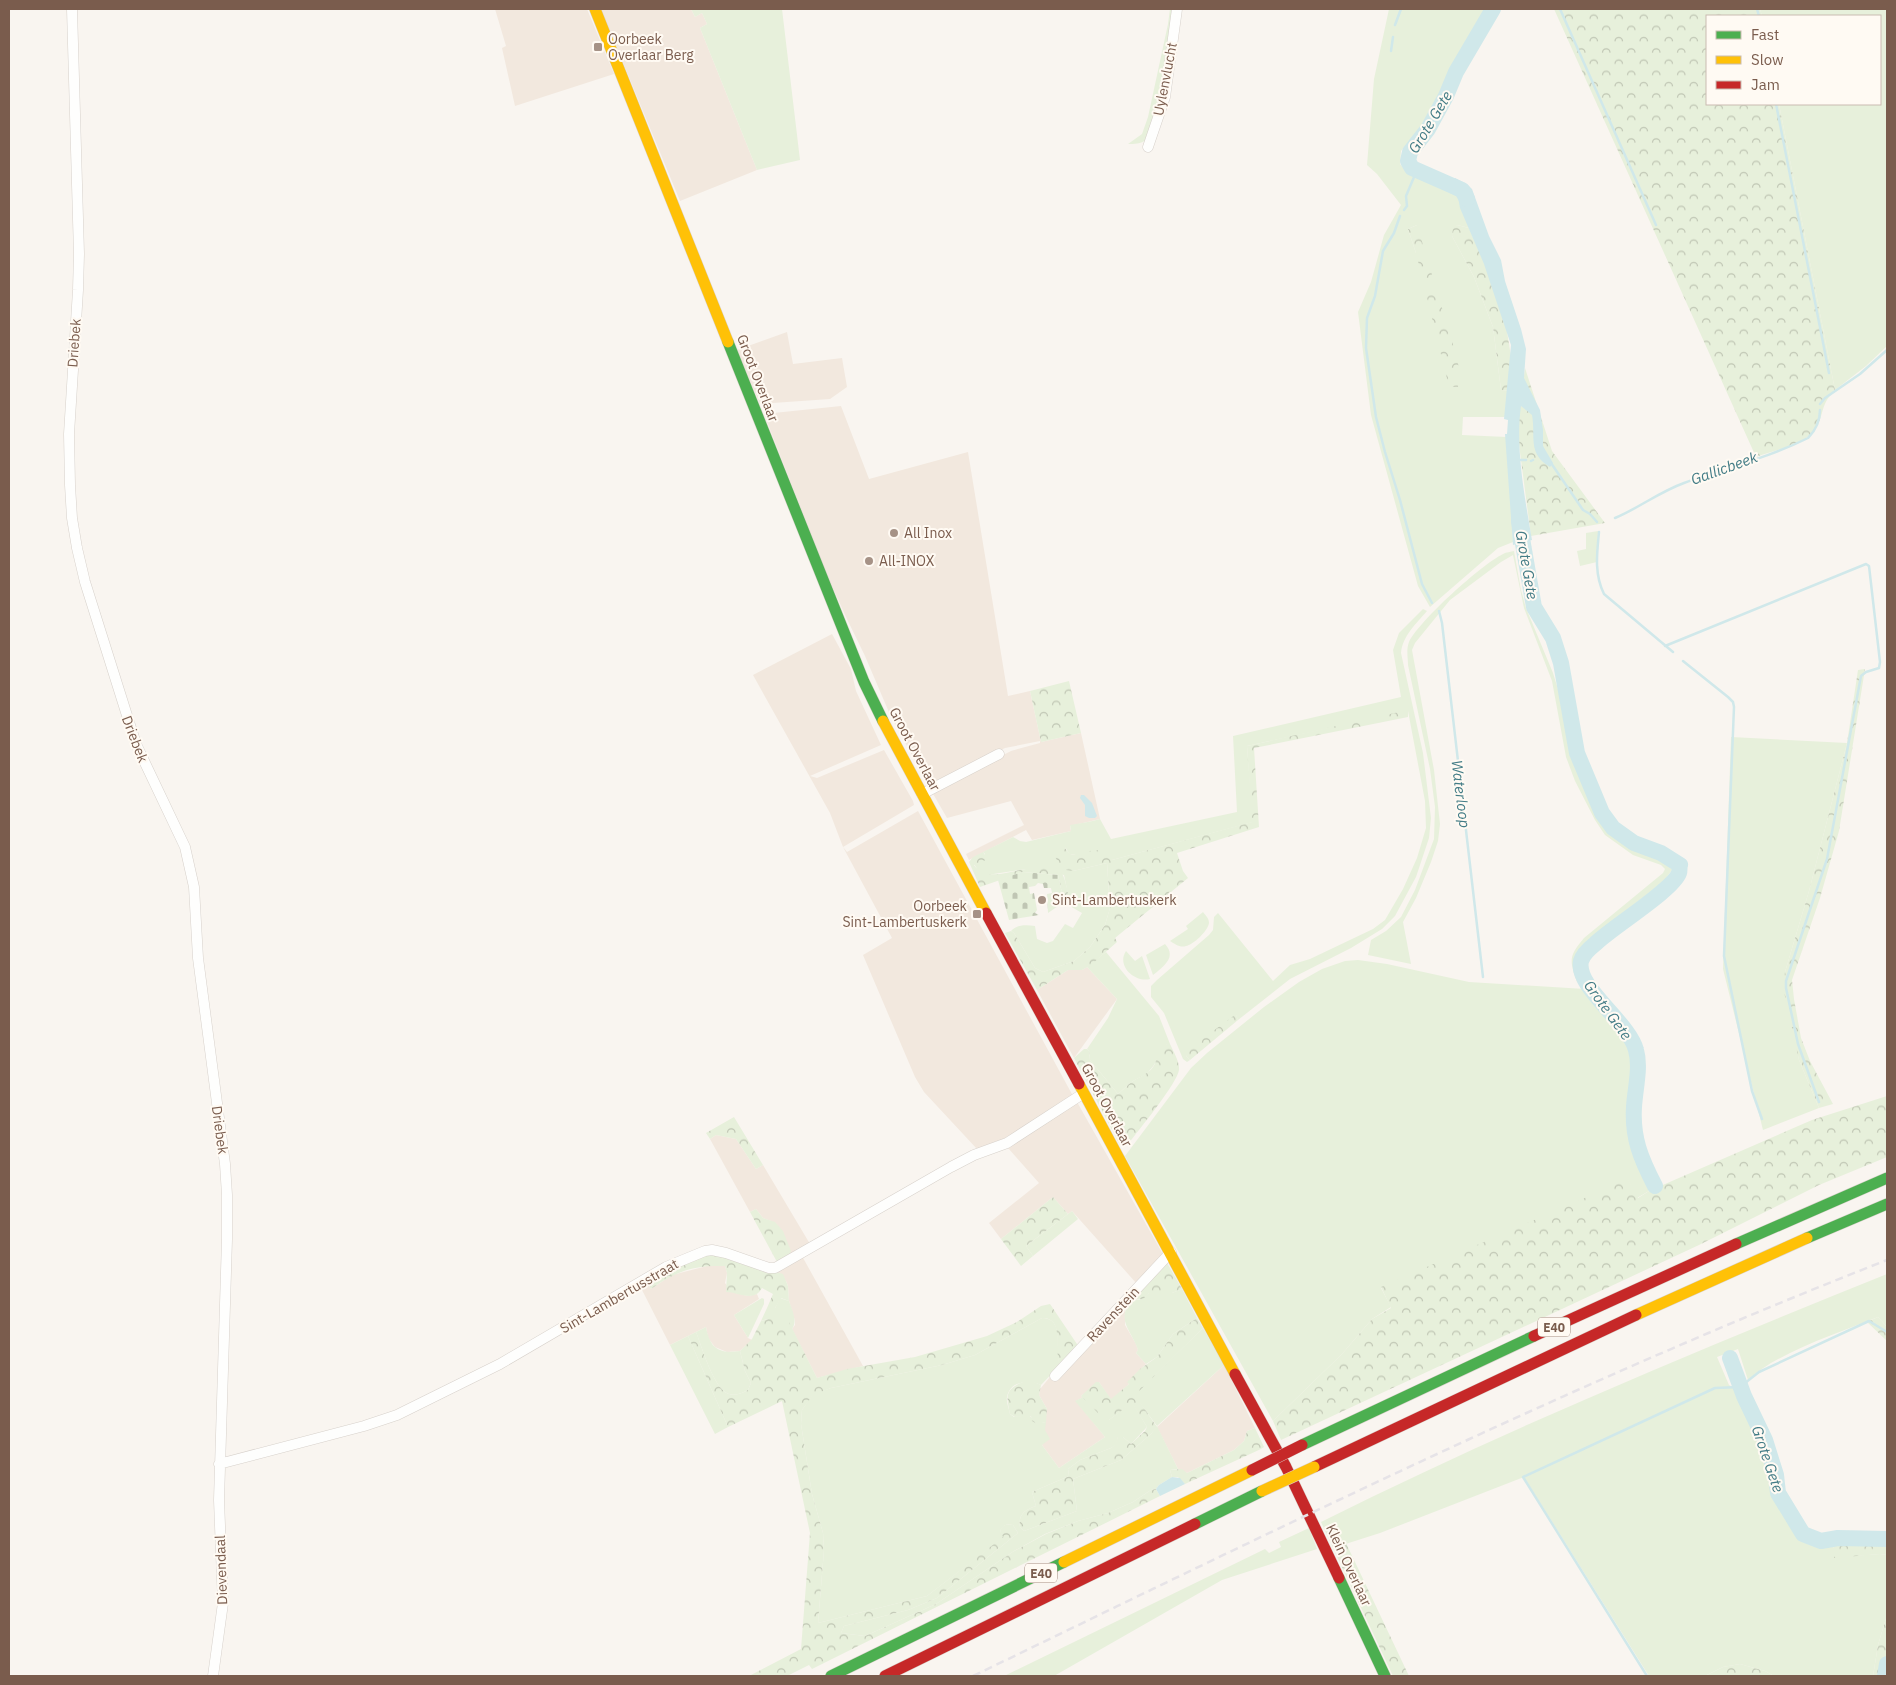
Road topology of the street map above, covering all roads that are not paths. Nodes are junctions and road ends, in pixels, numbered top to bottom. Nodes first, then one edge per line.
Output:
1 (72, 9) edge
2 (595, 9) edge
3 (1177, 9) edge
4 (1148, 147) dead end
5 (999, 754) dead end
6 (922, 794) junction
7 (1084, 1094) junction
8 (1887, 1178) edge
9 (1887, 1204) edge
10 (1171, 1252) junction
11 (1055, 1376) dead end
12 (219, 1464) junction
13 (1286, 1467) joint
14 (213, 1676) edge
15 (831, 1676) edge
16 (885, 1676) edge
17 (1385, 1676) edge

1 - 12 street, Driebek
2 - 6 main road, Groot Overlaar
3 - 4 street, Uylenvlucht
5 - 6 street
6 - 7 main road, Groot Overlaar
7 - 10 main road, Groot Overlaar
7 - 12 street, Sint-Lambertusstraat
8 - 15 main road, E40, bridge
9 - 16 main road, E40, bridge
10 - 11 street, Ravenstein
10 - 13 main road, Groot Overlaar
12 - 14 street, Dievendaal
13 - 17 main road, Klein Overlaar

